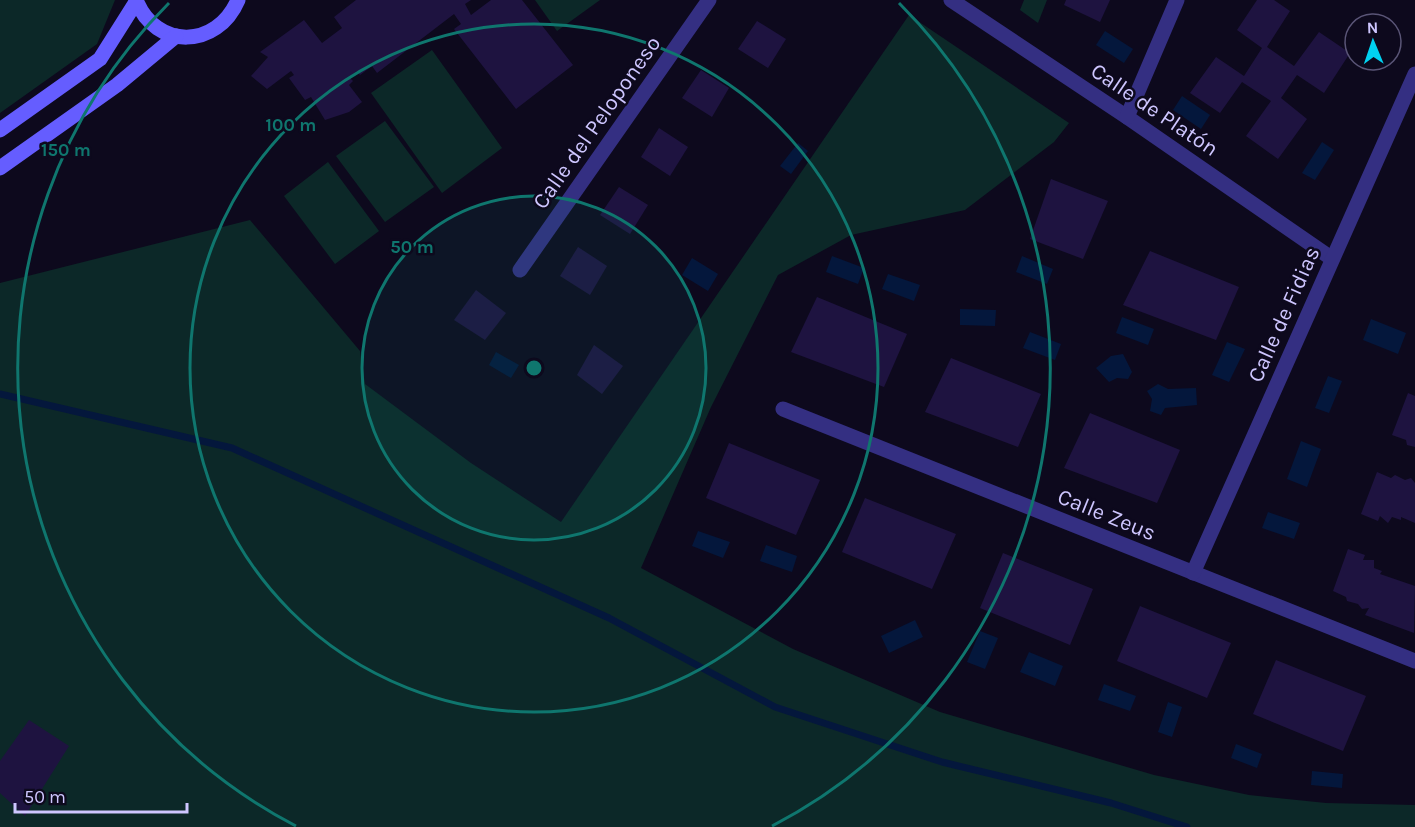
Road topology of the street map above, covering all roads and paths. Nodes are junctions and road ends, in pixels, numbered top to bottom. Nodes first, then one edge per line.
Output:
1 (238, 0) edge
2 (709, 0) edge
3 (951, 0) edge
4 (1177, 0) edge
5 (136, 1) edge
6 (176, 36) junction
7 (1415, 74) edge
8 (1127, 117) junction
9 (0, 130) edge
10 (0, 168) edge
11 (1331, 258) junction
12 (520, 270) dead end
13 (783, 409) dead end
14 (1193, 573) junction
15 (1415, 661) edge

1 - 6 main road
2 - 12 street, Calle del Peloponeso
3 - 8 street, Calle de Platón
4 - 8 street
5 - 6 main road
5 - 9 main road
6 - 10 main road
7 - 11 street, Calle de Fidias
8 - 11 street, Calle de Platón
11 - 14 street, Calle de Fidias
13 - 14 street, Calle Zeus
14 - 15 street, Calle Zeus

